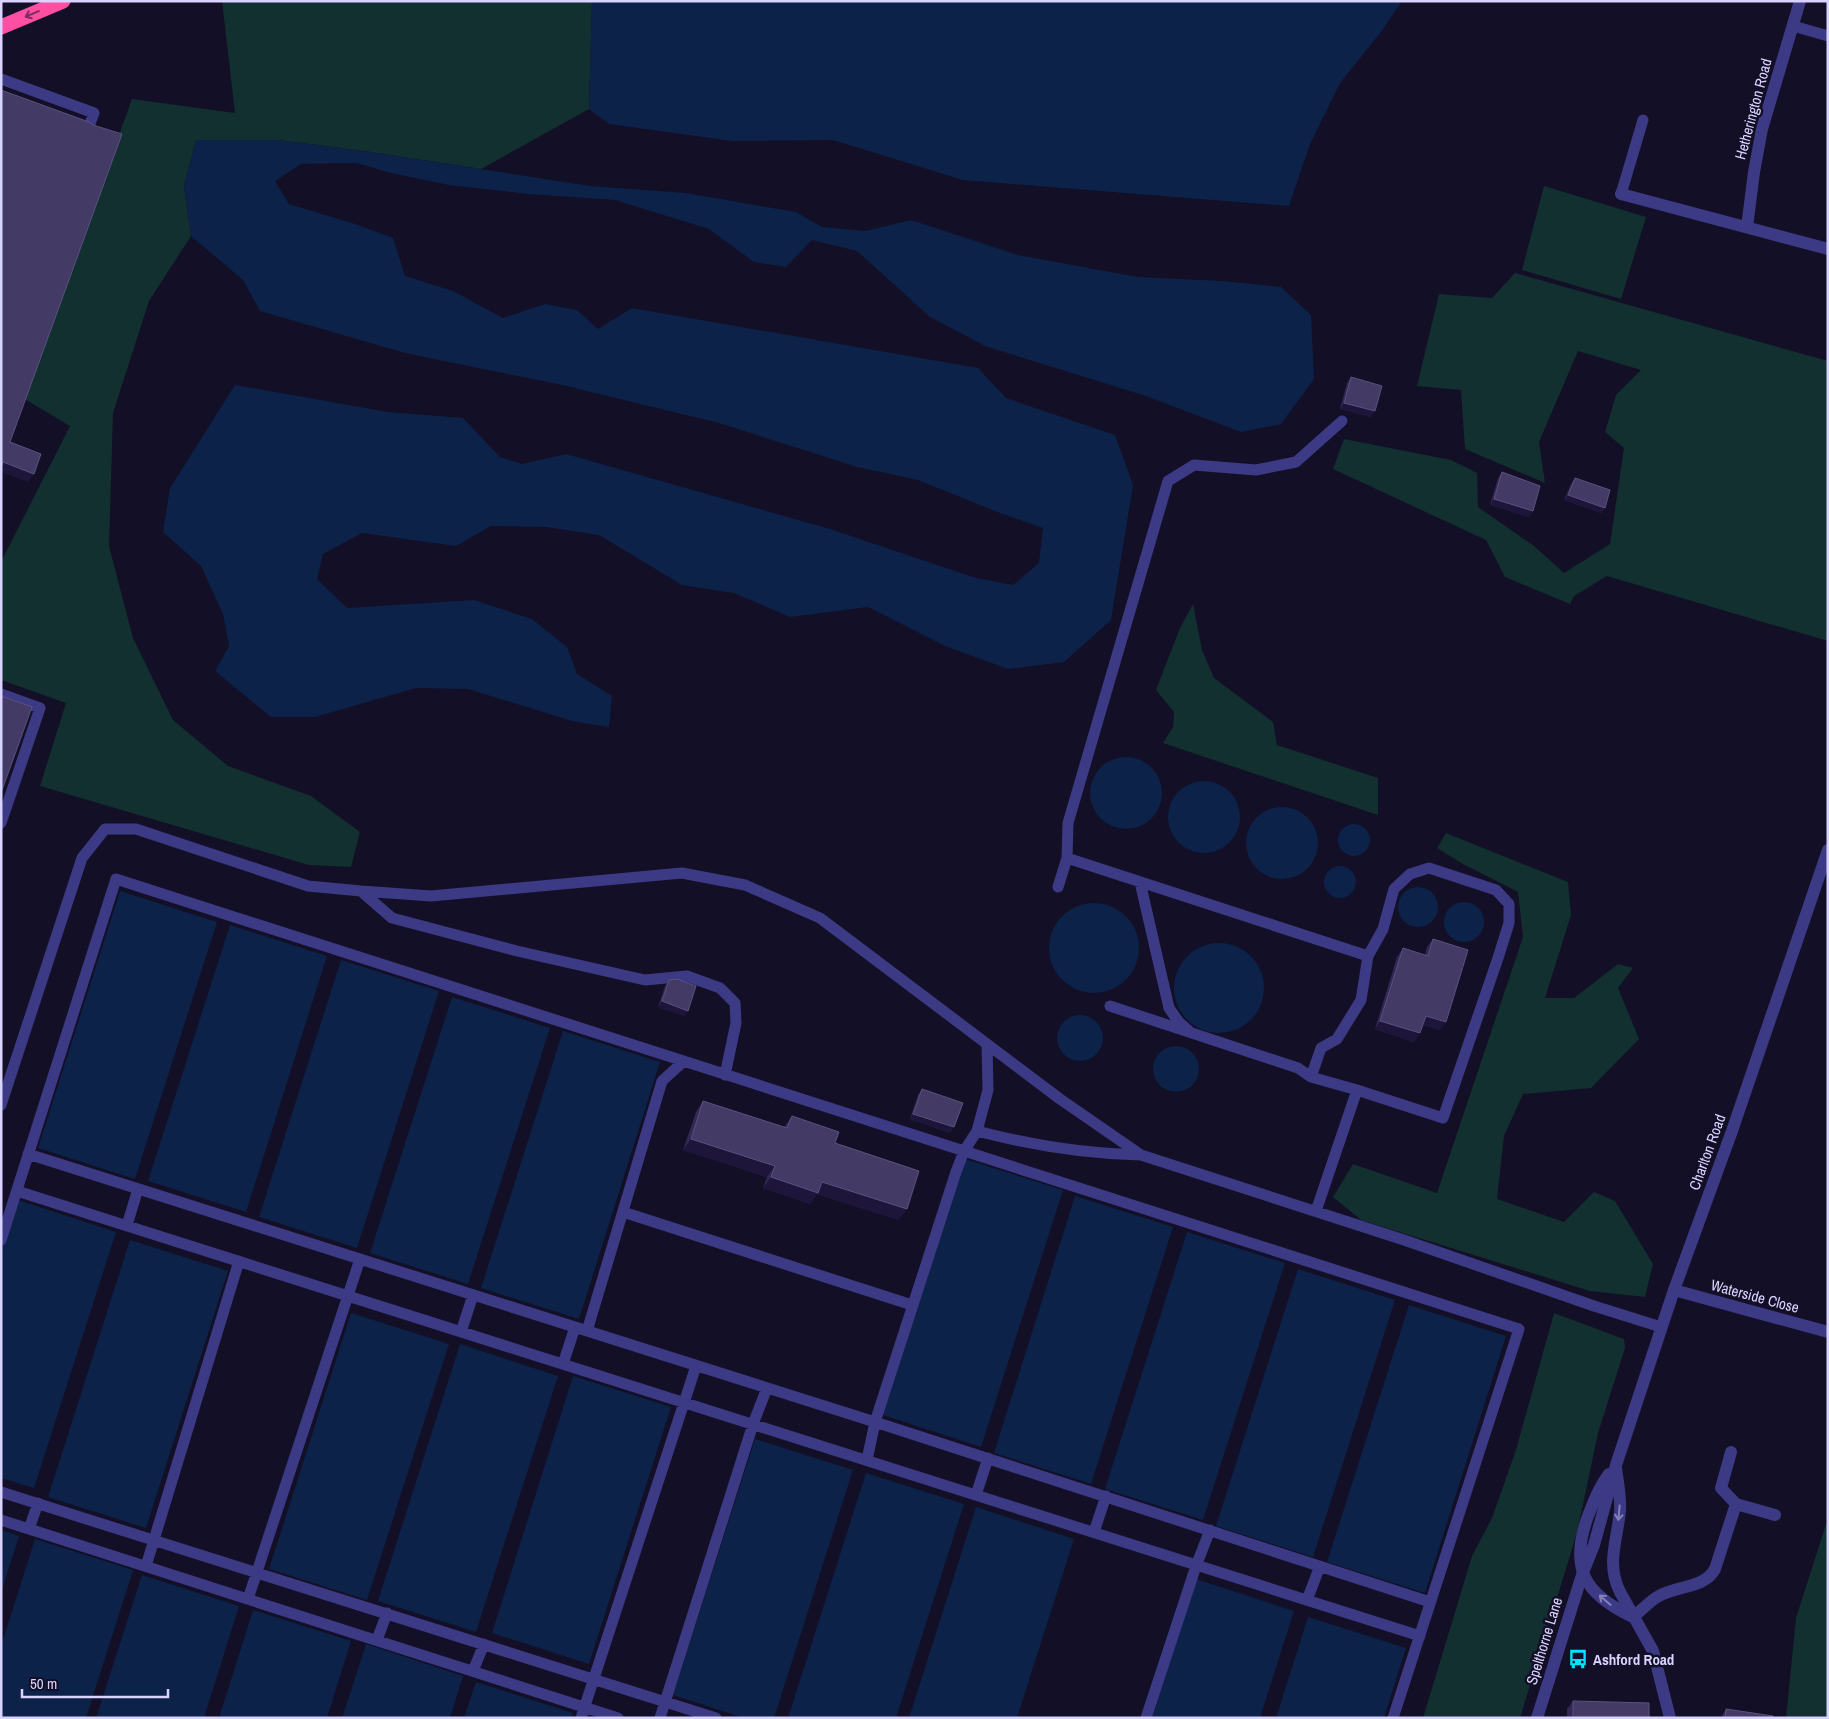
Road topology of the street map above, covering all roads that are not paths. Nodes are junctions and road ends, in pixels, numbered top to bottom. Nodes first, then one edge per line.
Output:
1 (63, 1) edge
2 (1800, 1) edge
3 (1793, 26) junction
4 (1, 28) edge
5 (1828, 36) edge
6 (1, 79) edge
7 (1644, 120) dead end
8 (89, 126) edge
9 (1622, 194) joint
10 (1747, 228) junction
11 (1828, 249) edge
12 (1342, 421) dead end
13 (1, 694) edge
14 (1, 823) edge
15 (1828, 850) edge
16 (1067, 858) junction
17 (1140, 882) junction
18 (1058, 887) dead end
19 (361, 891) junction
20 (1368, 956) junction
21 (1110, 1006) dead end
22 (1192, 1034) junction
23 (987, 1044) junction
24 (684, 1061) junction
25 (726, 1075) junction
26 (1312, 1077) junction
27 (1357, 1090) junction
28 (1, 1105) edge
29 (977, 1131) junction
30 (964, 1151) junction
31 (28, 1154) junction
32 (1142, 1155) junction
33 (138, 1189) junction
34 (17, 1191) junction
35 (1316, 1211) junction
36 (623, 1212) junction
37 (127, 1226) junction
38 (1, 1240) edge
39 (360, 1259) junction
40 (239, 1261) junction
41 (1674, 1290) junction
42 (473, 1295) junction
43 (348, 1296) junction
44 (912, 1305) junction
45 (575, 1327) junction
46 (1662, 1327) junction
47 (587, 1331) junction
48 (461, 1332) junction
49 (1828, 1332) edge
50 (563, 1364) junction
51 (696, 1366) junction
52 (767, 1388) junction
53 (684, 1402) junction
54 (875, 1422) junction
55 (753, 1424) junction
56 (1731, 1452) dead end
57 (988, 1458) junction
58 (867, 1460) junction
59 (1616, 1465) junction
60 (1, 1492) edge
61 (976, 1495) junction
62 (1106, 1496) junction
63 (38, 1503) junction
64 (1736, 1504) junction
65 (1775, 1515) dead end
66 (1, 1520) edge
67 (29, 1529) junction
68 (1210, 1530) junction
69 (1094, 1532) junction
70 (154, 1540) junction
71 (146, 1566) junction
72 (1196, 1566) junction
73 (1320, 1566) junction
74 (257, 1572) junction
75 (1582, 1575) junction
76 (248, 1599) junction
77 (1307, 1600) junction
78 (1430, 1602) junction
79 (387, 1613) junction
80 (1634, 1617) junction
81 (1420, 1636) junction
82 (377, 1640) junction
83 (484, 1644) junction
84 (472, 1671) junction
85 (595, 1679) junction
86 (666, 1702) junction
87 (583, 1712) edge
88 (618, 1718) edge
89 (660, 1718) edge
90 (716, 1718) edge
91 (1146, 1718) edge
92 (1394, 1718) edge
93 (1537, 1718) edge
94 (1670, 1718) edge

1 -> 4 highway
2 - 3 street, Hetherington Road
3 - 5 lane
3 - 10 street, Hetherington Road
6 - 8 lane
7 - 9 lane
9 - 10 street
10 - 11 street
12 - 16 lane
13 - 14 lane
15 - 41 street, Charlton Road
16 - 17 lane
16 - 18 lane
17 - 20 lane
17 - 22 lane
19 - 23 lane
19 - 25 lane
19 - 28 lane
20 - 26 lane
20 - 27 lane
21 - 22 lane
22 - 26 lane
23 - 29 lane
23 - 32 lane
24 - 25 lane
24 - 31 lane
24 - 36 lane
25 - 30 lane
26 - 27 lane
27 - 35 lane
29 - 30 lane
29 - 32 lane
30 - 44 lane
30 - 78 lane
31 - 33 lane
31 - 34 lane
32 - 35 lane
33 - 37 lane
33 - 39 lane
34 - 37 lane
34 - 38 lane
35 - 46 lane
36 - 44 lane
36 - 47 lane
37 - 40 lane
39 - 42 lane
39 - 43 lane
40 - 43 lane
40 - 70 lane
41 - 46 street, Charlton Road
41 - 49 street, Waterside Close
42 - 45 lane
42 - 48 lane
43 - 48 lane
43 - 74 lane
44 - 54 lane
45 - 47 lane
45 - 50 lane
46 - 59 street, Charlton Road
47 - 51 lane
48 - 50 lane
50 - 53 lane
51 - 52 lane
51 - 53 lane
52 - 54 lane
52 - 55 lane
53 - 55 lane
53 - 85 lane
54 - 57 lane
54 - 58 lane
55 - 58 lane
55 - 86 lane
56 - 64 street
57 - 61 lane
57 - 62 lane
58 - 61 lane
59 - 75 street, Charlton Road
59 -> 80 street
60 - 63 lane
61 - 69 lane
62 - 68 lane
62 - 69 lane
63 - 67 lane
63 - 70 lane
64 - 65 street
64 - 80 street
66 - 67 lane
67 - 71 lane
68 - 72 lane
68 - 73 lane
69 - 72 lane
70 - 71 lane
70 - 74 lane
71 - 76 lane
72 - 77 lane
72 - 91 lane
73 - 77 lane
73 - 78 lane
74 - 76 lane
74 - 79 lane
80 -> 75 street
75 - 93 street, Spelthorne Lane
76 - 82 lane
77 - 81 lane
78 - 81 lane
79 - 82 lane
79 - 83 lane
80 - 94 street
81 - 92 lane
82 - 84 lane
83 - 84 lane
83 - 85 lane
84 - 87 lane
85 - 86 lane
85 - 87 lane
86 - 89 lane
86 - 90 lane
87 - 88 lane

